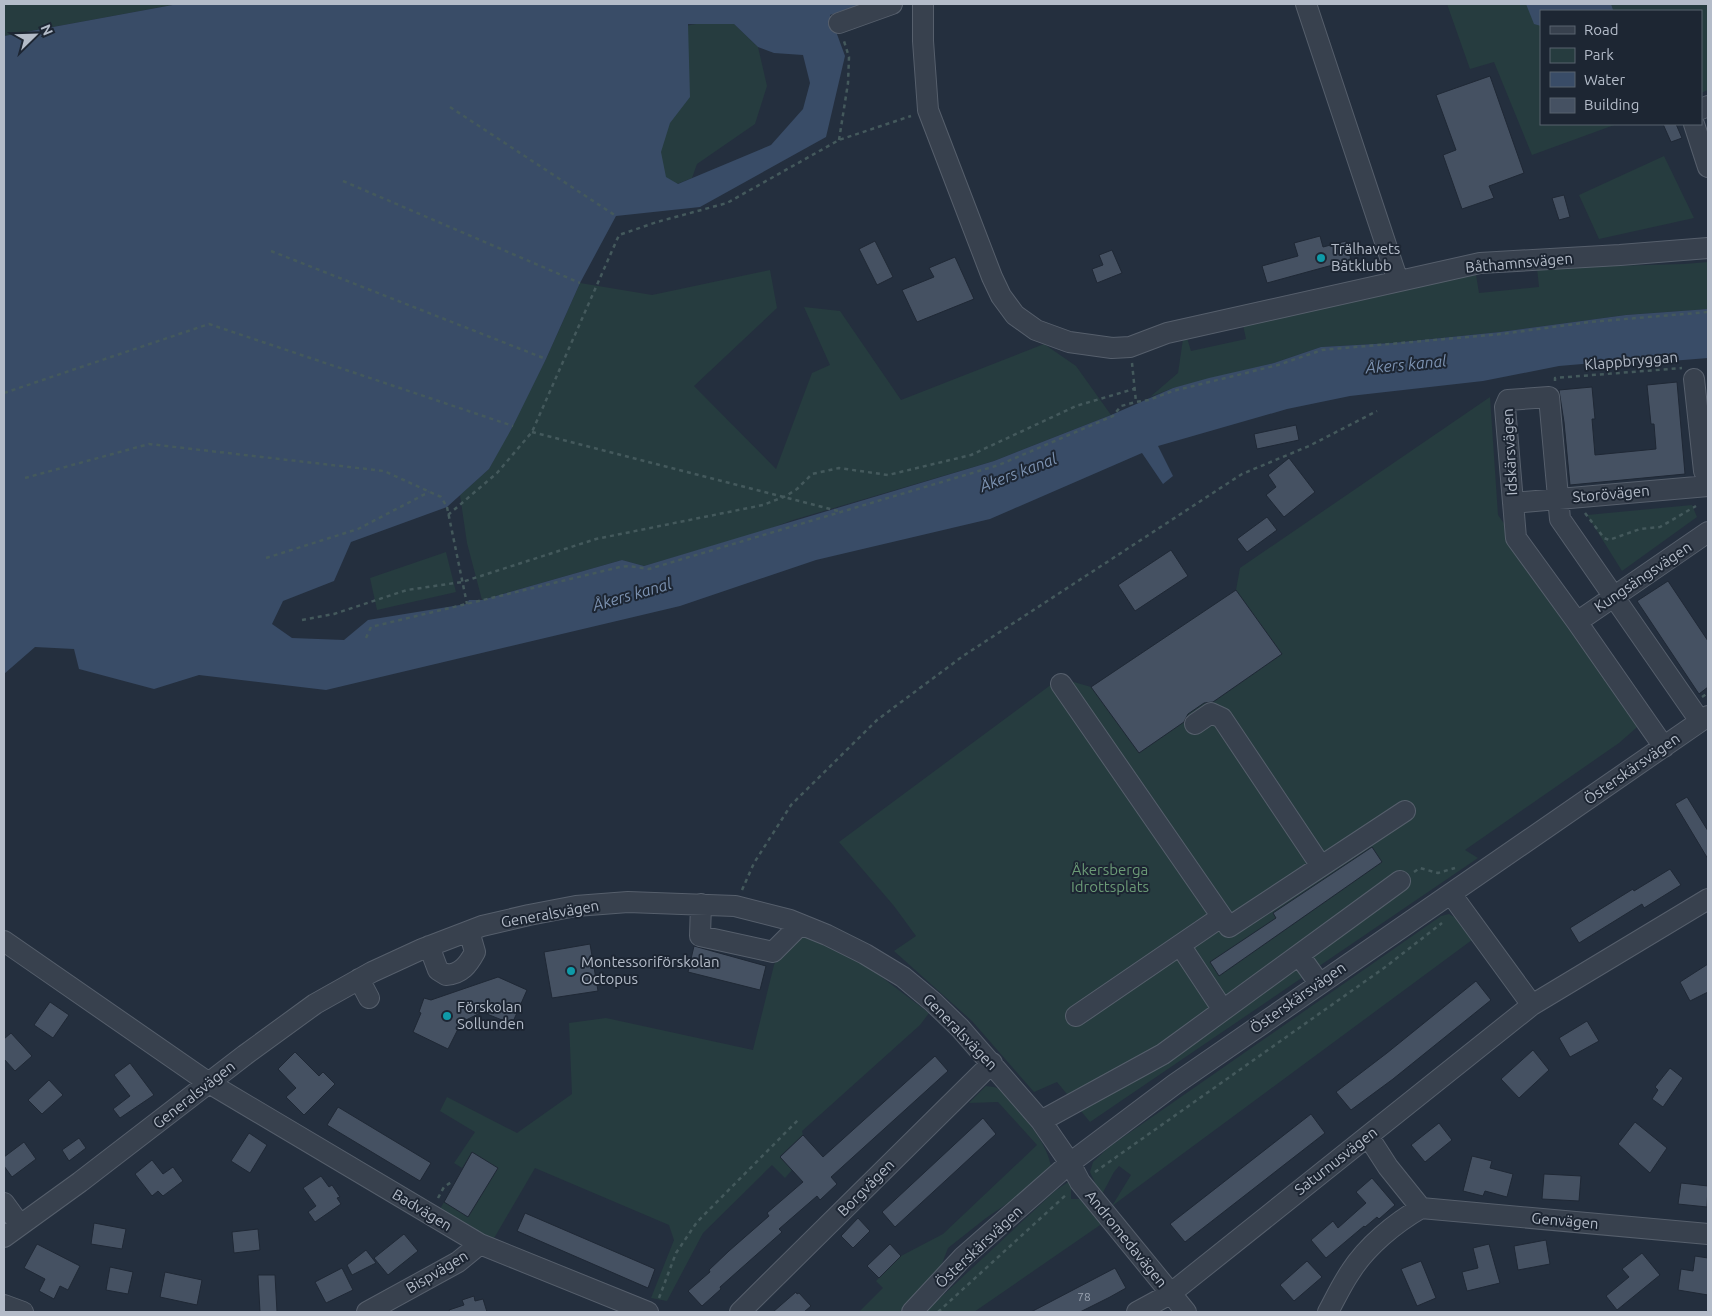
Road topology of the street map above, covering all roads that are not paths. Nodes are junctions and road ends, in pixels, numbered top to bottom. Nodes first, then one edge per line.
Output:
1 (892, 4) edge
2 (923, 4) edge
3 (1306, 4) edge
4 (839, 23) road end
5 (1694, 125) edge
6 (1708, 167) edge
7 (1708, 248) edge
8 (1398, 281) junction
9 (1688, 373) road end
10 (1708, 478) edge
11 (1705, 494) edge
12 (1513, 503) junction
13 (1566, 503) junction
14 (1708, 532) edge
15 (1614, 597) junction
16 (1578, 622) junction
17 (1061, 684) dead end
18 (1699, 714) edge
19 (1194, 724) dead end
20 (1664, 747) junction
21 (1405, 811) dead end
22 (1321, 866) junction
23 (1400, 881) road end
24 (1708, 899) edge
25 (1456, 901) junction
26 (701, 904) junction
27 (1222, 916) junction
28 (800, 924) junction
29 (469, 931) junction
30 (4, 940) edge
31 (1180, 945) junction
32 (429, 946) junction
33 (1299, 955) junction
34 (359, 979) junction
35 (1319, 984) junction
36 (369, 998) dead end
37 (1532, 1005) junction
38 (1223, 1010) junction
39 (1076, 1016) dead end
40 (992, 1063) junction
41 (209, 1083) junction
42 (1041, 1121) junction
43 (1368, 1136) junction
44 (1070, 1163) junction
45 (4, 1204) edge
46 (1421, 1208) junction
47 (20, 1225) junction
48 (1708, 1234) edge
49 (4, 1237) edge
50 (480, 1244) junction
51 (1170, 1294) junction
52 (4, 1305) edge
53 (652, 1308) edge
54 (23, 1312) edge
55 (367, 1312) edge
56 (740, 1312) edge
57 (912, 1312) edge
58 (1137, 1312) edge
59 (1186, 1312) edge
60 (1328, 1312) edge

1 - 4 street
2 - 8 street, Båthamnsvägen
3 - 8 street
5 - 6 street
7 - 8 street, Båthamnsvägen
9 - 10 street
11 - 13 street, Storövägen
12 - 13 street, Storövägen
12 - 13 street, Idskärsvägen
12 - 16 street, Idskärsvägen
13 - 15 street, Idskärsvägen
14 - 15 street, Kungsängsvägen
15 - 16 street, Kungsängsvägen
15 - 18 street, Idskärsvägen
16 - 20 street, Idskärsvägen
17 - 27 street
18 - 20 street, Österskärsvägen
19 - 22 street
20 - 25 street, Österskärsvägen
21 - 22 street
22 - 27 street
23 - 33 street
24 - 37 street, Saturnusvägen
25 - 35 street, Österskärsvägen
25 - 37 street
26 - 28 street, Generalsvägen
26 - 28 street
26 - 29 street, Generalsvägen
27 - 31 street
28 - 40 street, Generalsvägen
29 - 32 street, Generalsvägen
29 - 32 street
30 - 41 street, Badvägen
31 - 38 street
31 - 39 street
32 - 34 street, Generalsvägen
33 - 35 street
33 - 38 street
34 - 36 street
34 - 41 street, Generalsvägen
35 - 44 street, Österskärsvägen
37 - 43 street, Saturnusvägen
38 - 42 street
40 - 42 street, Generalsvägen
40 - 56 street, Borgvägen
41 - 47 street, Generalsvägen
41 - 50 street, Badvägen
42 - 44 street, Generalsvägen
43 - 46 street
43 - 51 street, Saturnusvägen
44 - 51 street, Andromedavägen
44 - 57 street, Österskärsvägen
45 - 47 street
46 - 48 street, Genvägen
46 - 60 street
47 - 49 street, Generalsvägen
50 - 53 street, Badvägen
50 - 55 street, Bispvägen
51 - 58 street, Saturnusvägen
51 - 59 street, Andromedavägen
52 - 54 street

